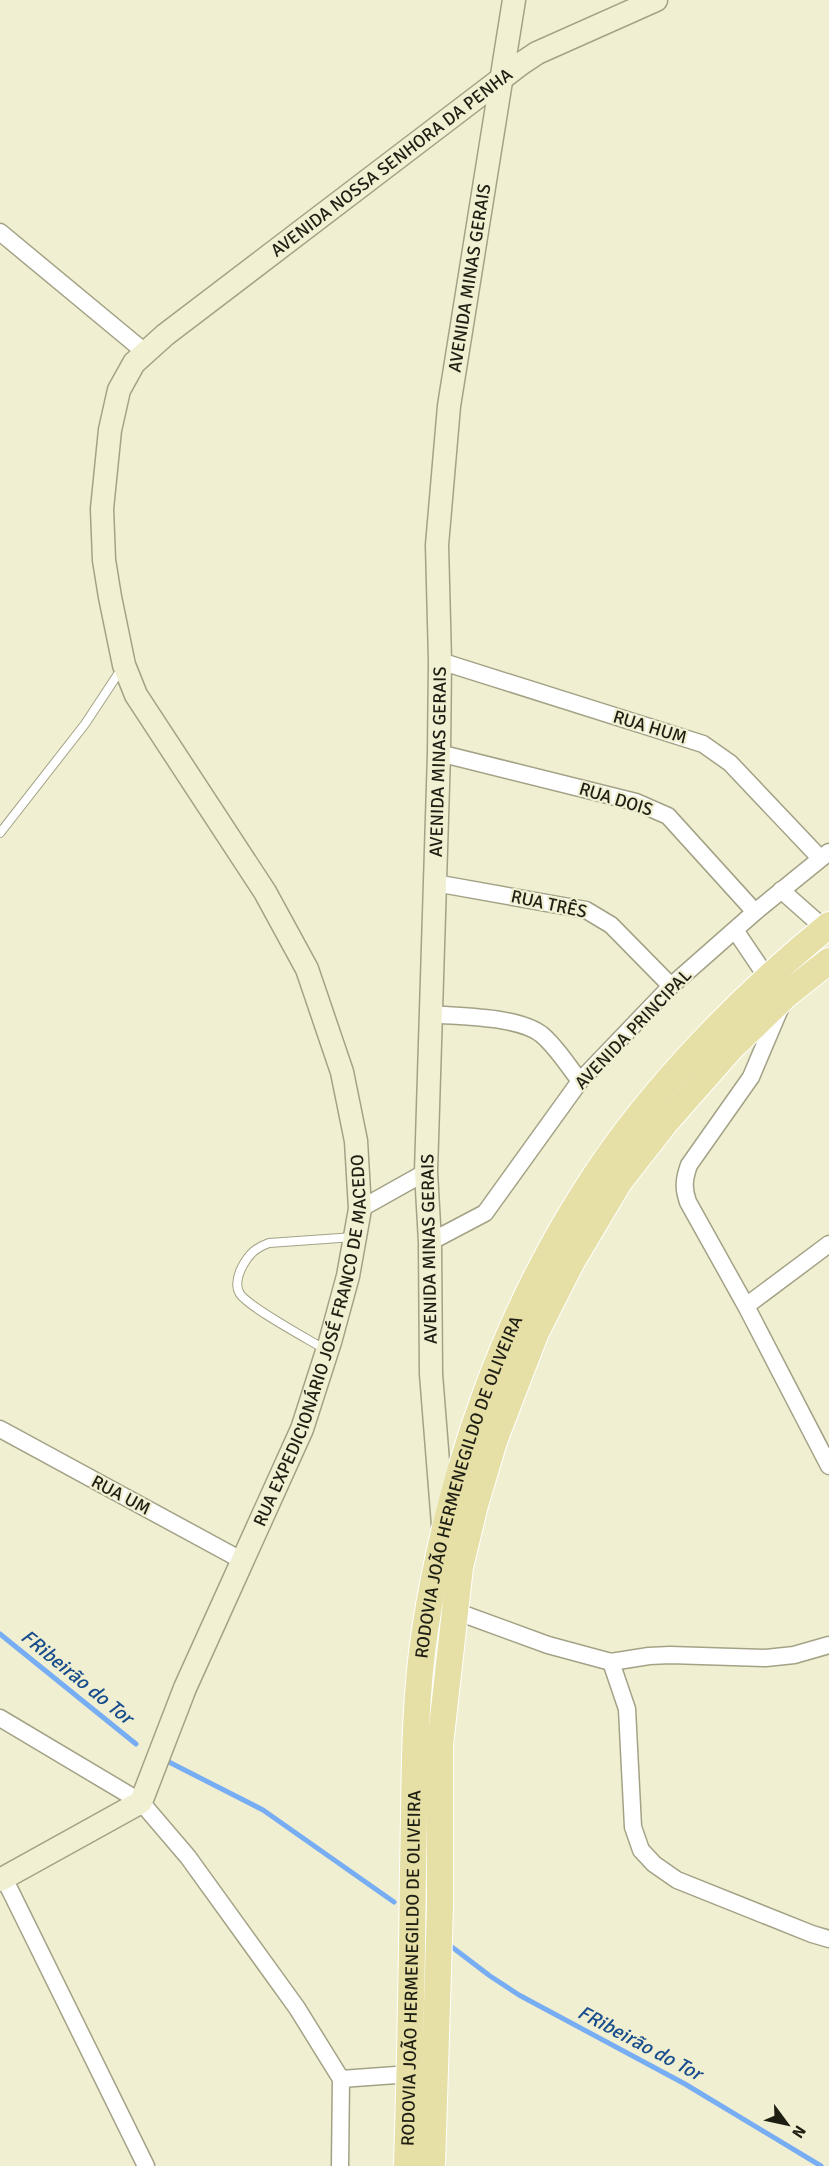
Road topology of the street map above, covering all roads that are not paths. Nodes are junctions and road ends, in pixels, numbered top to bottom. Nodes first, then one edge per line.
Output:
1 (514, 0) edge
2 (656, 0) edge
3 (502, 78) junction
4 (0, 232) edge
5 (140, 358) junction
6 (440, 661) junction
7 (124, 665) junction
8 (439, 753) junction
9 (0, 833) edge
10 (825, 855) edge
11 (435, 882) junction
12 (781, 890) junction
13 (755, 912) junction
14 (827, 927) edge
15 (735, 930) junction
16 (829, 961) edge
17 (671, 986) junction
18 (777, 987) junction
19 (430, 1014) junction
20 (580, 1081) junction
21 (426, 1172) junction
22 (360, 1209) junction
23 (355, 1237) junction
24 (430, 1242) junction
25 (829, 1244) edge
26 (746, 1306) junction
27 (327, 1351) junction
28 (0, 1429) edge
29 (829, 1466) edge
30 (443, 1531) junction
31 (243, 1561) junction
32 (455, 1611) junction
33 (829, 1645) edge
34 (611, 1662) junction
35 (0, 1718) edge
36 (141, 1802) junction
37 (2, 1879) edge
38 (829, 1939) edge
39 (410, 2074) junction
40 (341, 2079) junction
41 (146, 2166) edge
42 (340, 2166) edge
43 (407, 2166) edge
44 (432, 2166) edge

1 - 3 street, AVENIDA MINAS GERAIS
2 - 3 street, AVENIDA NOSSA SENHORA DA PENHA
3 - 5 street, AVENIDA NOSSA SENHORA DA PENHA
3 - 6 street, AVENIDA MINAS GERAIS
4 - 5 street
5 - 7 street, RUA EXPEDICIONÁRIO JOSÉ FRANCO DE MACEDO
6 - 8 street, AVENIDA MINAS GERAIS
6 - 10 street, RUA HUM
7 - 9 lane
7 - 22 street, RUA EXPEDICIONÁRIO JOSÉ FRANCO DE MACEDO
8 - 11 street, AVENIDA MINAS GERAIS
8 - 13 street, RUA DOIS
10 - 12 street, AVENIDA PRINCIPAL
11 - 17 street, RUA TRÊS
11 - 19 street, AVENIDA MINAS GERAIS
12 - 13 street, AVENIDA PRINCIPAL
12 - 14 street
13 - 15 street, AVENIDA PRINCIPAL
14 - 18 main road, RODOVIA JOÃO HERMENEGILDO DE OLIVEIRA
15 - 17 street, AVENIDA PRINCIPAL
15 - 18 street
16 - 18 main road, RODOVIA JOÃO HERMENEGILDO DE OLIVEIRA
17 - 20 street, AVENIDA PRINCIPAL
18 - 26 street
18 - 30 main road, RODOVIA JOÃO HERMENEGILDO DE OLIVEIRA
18 - 32 main road, RODOVIA JOÃO HERMENEGILDO DE OLIVEIRA
19 - 20 street
19 - 21 street, AVENIDA MINAS GERAIS
20 - 24 street, AVENIDA PRINCIPAL
21 - 22 street
21 - 24 street, AVENIDA MINAS GERAIS
22 - 23 street, RUA EXPEDICIONÁRIO JOSÉ FRANCO DE MACEDO
23 - 27 street, RUA EXPEDICIONÁRIO JOSÉ FRANCO DE MACEDO
23 - 27 lane
24 - 30 street, AVENIDA MINAS GERAIS
25 - 26 street
26 - 29 street
27 - 31 street, RUA EXPEDICIONÁRIO JOSÉ FRANCO DE MACEDO
28 - 31 street, RUA UM
30 - 39 main road, RODOVIA JOÃO HERMENEGILDO DE OLIVEIRA
31 - 36 street, RUA EXPEDICIONÁRIO JOSÉ FRANCO DE MACEDO
32 - 34 street
32 - 44 main road, RODOVIA JOÃO HERMENEGILDO DE OLIVEIRA
33 - 34 street
34 - 38 street
35 - 36 street
36 - 37 street
36 - 40 street
37 - 41 street
39 - 40 street
39 - 43 main road, RODOVIA JOÃO HERMENEGILDO DE OLIVEIRA
40 - 42 street

